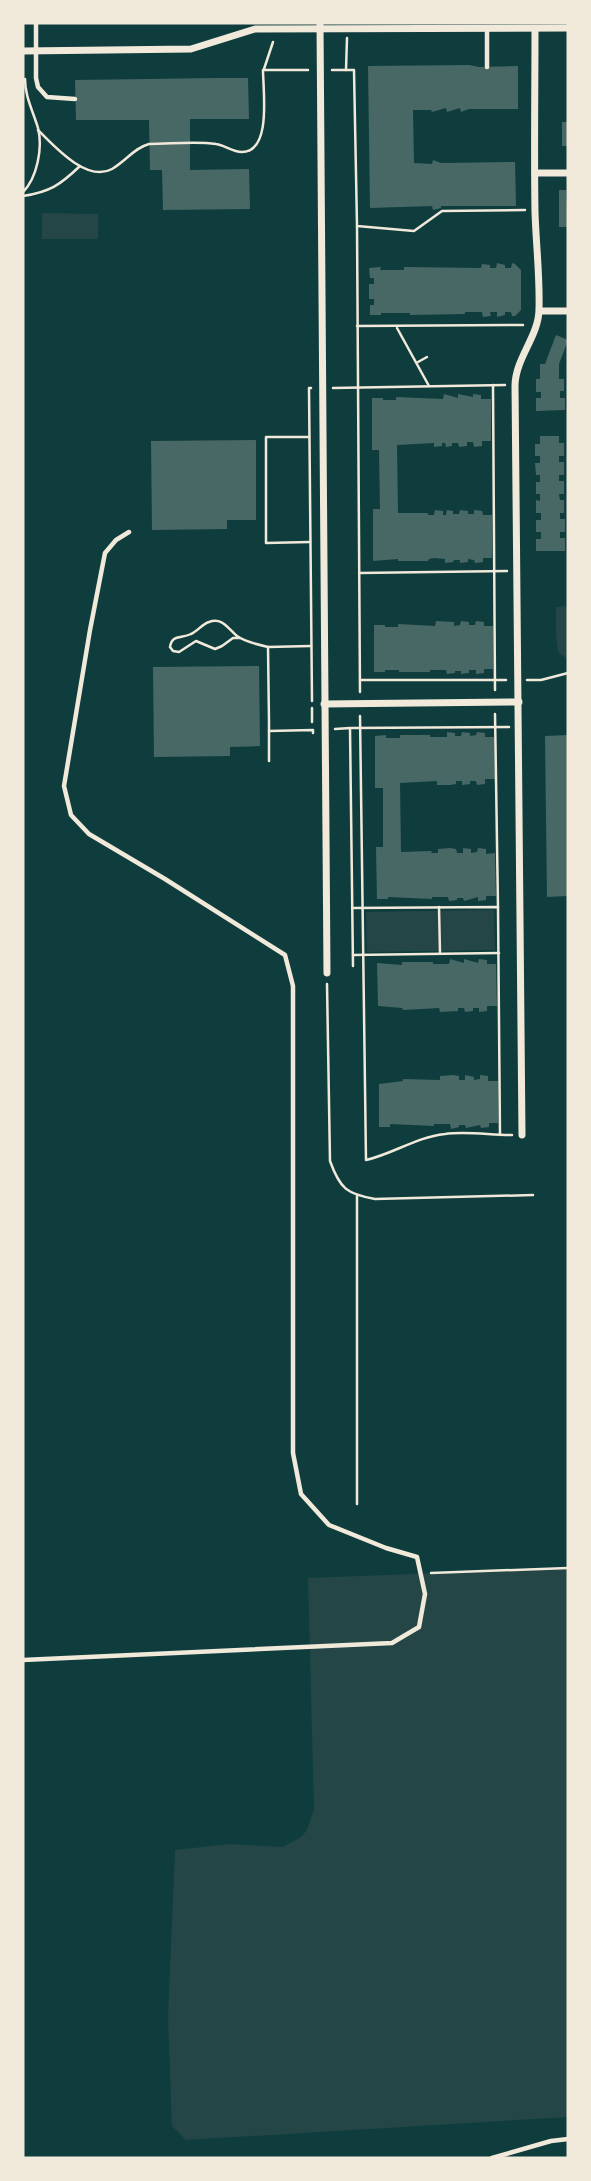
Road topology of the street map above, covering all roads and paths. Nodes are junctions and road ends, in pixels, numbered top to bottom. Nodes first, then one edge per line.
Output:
1 (36, 23) edge
2 (320, 27) edge
3 (568, 28) edge
4 (487, 29) junction
5 (535, 29) junction
6 (347, 30) junction
7 (273, 42) dead end
8 (23, 51) edge
9 (36, 51) junction
10 (487, 67) dead end
11 (263, 70) junction
12 (319, 70) junction
13 (346, 70) junction
14 (25, 77) dead end
15 (75, 99) dead end
16 (38, 130) junction
17 (79, 166) junction
18 (535, 173) junction
19 (568, 173) edge
20 (23, 194) edge
21 (535, 209) junction
22 (356, 226) junction
23 (540, 311) junction
24 (568, 311) edge
25 (537, 324) junction
26 (357, 326) junction
27 (396, 326) junction
28 (427, 357) dead end
29 (416, 363) junction
30 (493, 385) junction
31 (515, 385) junction
32 (429, 386) junction
33 (312, 388) dead end
34 (332, 388) dead end
35 (358, 388) junction
36 (309, 437) junction
37 (129, 533) dead end
38 (310, 542) junction
39 (517, 570) junction
40 (495, 571) junction
41 (359, 573) junction
42 (229, 627) junction
43 (239, 638) junction
44 (227, 642) junction
45 (311, 646) junction
46 (268, 647) junction
47 (568, 673) edge
48 (360, 680) junction
49 (495, 680) junction
50 (519, 680) junction
51 (519, 702) junction
52 (495, 703) junction
53 (324, 704) junction
54 (360, 704) junction
55 (495, 726) junction
56 (519, 727) junction
57 (350, 728) junction
58 (360, 728) junction
59 (335, 729) dead end
60 (269, 731) junction
61 (268, 761) dead end
62 (350, 784) junction
63 (361, 784) junction
64 (351, 852) junction
65 (362, 852) junction
66 (498, 906) junction
67 (439, 907) junction
68 (352, 908) junction
69 (363, 908) junction
70 (499, 953) junction
71 (440, 954) junction
72 (353, 955) junction
73 (363, 955) junction
74 (353, 966) dead end
75 (327, 974) joint
76 (500, 1135) junction
77 (522, 1135) joint
78 (533, 1195) dead end
79 (358, 1196) junction
80 (358, 1504) dead end
81 (568, 1568) edge
82 (421, 1573) junction
83 (23, 1660) edge
84 (568, 2139) edge
85 (492, 2158) edge

1 - 9 lane
2 - 6 street
2 - 9 street
2 - 12 street
3 - 5 street
4 - 5 street
4 - 6 street
4 - 10 lane
5 - 18 street
6 - 13 path
7 - 11 path
8 - 9 street
9 - 15 lane
11 - 12 path
11 - 17 path
12 - 13 path
12 - 53 street
13 - 22 path
14 - 16 path
16 - 17 path
16 - 20 path
17 - 20 path
18 - 19 street
18 - 21 street
21 - 22 path
21 - 23 street
22 - 26 path
23 - 24 street
23 - 25 street
25 - 27 path
25 - 31 street
26 - 27 path
26 - 35 path
27 - 29 path
28 - 29 path
29 - 32 path
30 - 31 path
30 - 32 path
30 - 40 path
31 - 39 street
32 - 35 path
33 - 36 path
34 - 35 path
35 - 41 path
36 - 38 path
36 - 38 path
37 - 82 lane
38 - 45 path
39 - 40 path
39 - 50 street
40 - 41 path
40 - 49 path
41 - 48 path
42 - 43 path
42 - 44 path
42 - 44 path
43 - 44 path
43 - 46 path
45 - 46 path
45 - 60 path
46 - 60 path
47 - 50 path
48 - 49 path
48 - 54 path
49 - 50 path
49 - 52 path
50 - 51 street
51 - 52 street
51 - 56 street
52 - 54 street
52 - 55 path
53 - 54 street
53 - 75 street
54 - 58 path
55 - 56 path
55 - 58 path
55 - 66 path
56 - 77 street
57 - 58 path
57 - 59 path
57 - 62 path
58 - 63 path
60 - 61 path
62 - 63 path
62 - 64 path
63 - 65 path
64 - 65 path
64 - 68 path
65 - 69 path
66 - 67 path
66 - 70 path
67 - 69 path
67 - 71 path
68 - 69 path
68 - 72 path
69 - 73 path
70 - 71 path
70 - 76 path
71 - 73 path
72 - 73 path
72 - 74 path
73 - 76 path
75 - 79 path
76 - 77 path
78 - 79 path
79 - 80 path
81 - 82 path
82 - 83 lane
84 - 85 lane

